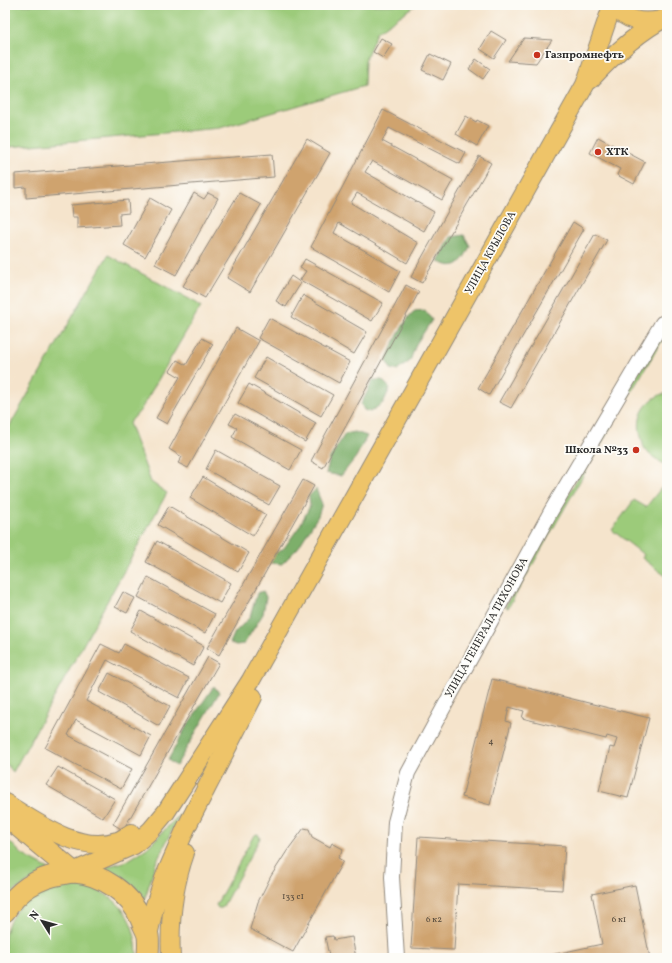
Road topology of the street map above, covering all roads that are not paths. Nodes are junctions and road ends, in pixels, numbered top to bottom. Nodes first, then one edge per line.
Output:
1 (612, 5) edge
2 (664, 19) edge
3 (585, 85) junction
4 (662, 323) dead end
5 (355, 495) junction
6 (199, 762) junction
7 (210, 783) junction
8 (5, 803) edge
9 (5, 815) edge
10 (73, 872) junction
11 (5, 911) edge
12 (148, 936) junction
13 (148, 958) edge
14 (153, 958) edge
15 (171, 958) edge
16 (397, 958) edge

1 - 2 main road, УЛИЦА КРЫЛОВА
1 - 3 main road, УЛИЦА КРЫЛОВА
2 - 3 main road
3 - 5 main road, УЛИЦА КРЫЛОВА
4 - 16 street, УЛИЦА ГЕНЕРАЛА ТИХОНОВА
5 - 6 main road
5 - 7 main road
6 - 8 main road
6 - 10 main road
7 - 12 main road
7 - 15 main road
9 - 10 highway
10 - 11 highway
10 - 12 highway
12 - 13 highway
12 - 14 main road

